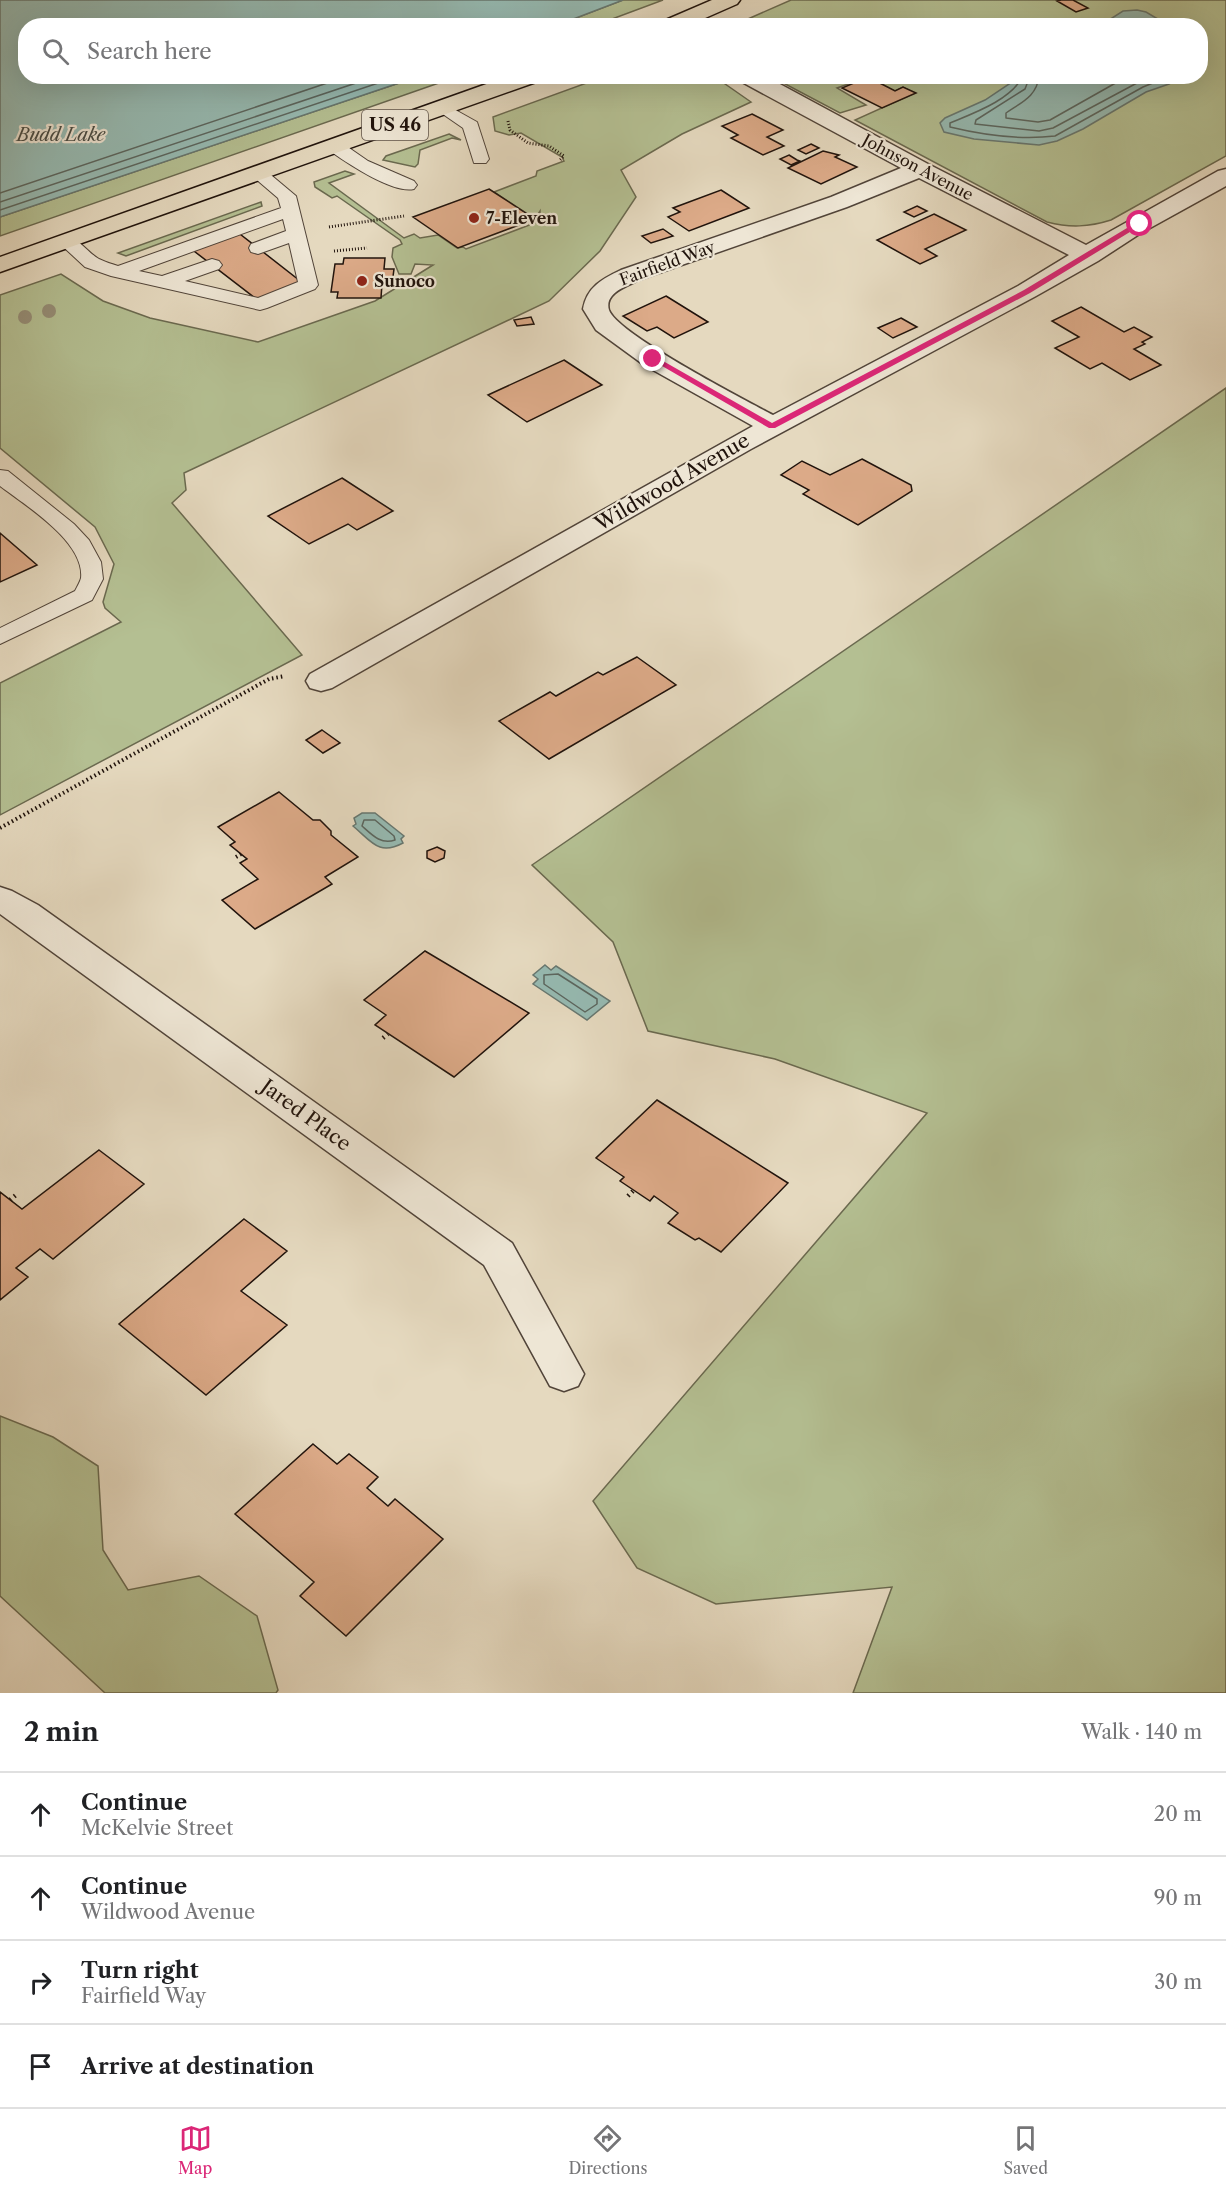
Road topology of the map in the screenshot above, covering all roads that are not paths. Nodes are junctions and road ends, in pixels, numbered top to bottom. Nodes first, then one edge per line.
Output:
1 (730, 0) edge
2 (687, 18) edge
3 (509, 84) edge
4 (763, 84) edge
5 (443, 108) junction
6 (336, 147) junction
7 (480, 159) dead end
8 (920, 169) junction
9 (259, 174) junction
10 (1226, 176) edge
11 (408, 185) dead end
12 (291, 210) junction
13 (296, 234) junction
14 (67, 242) junction
15 (258, 248) dead end
16 (1089, 256) junction
17 (302, 258) junction
18 (0, 265) edge
19 (212, 265) dead end
20 (281, 266) dead end
21 (118, 272) junction
22 (164, 282) junction
23 (236, 284) dead end
24 (212, 293) junction
25 (772, 426) junction
26 (0, 476) edge
27 (0, 637) edge
28 (321, 681) road end
29 (0, 899) edge
30 (564, 1374) dead end

1 - 2 main road
3 - 5 main road, US 46
4 - 8 street, Johnson Avenue
5 - 6 main road, US 46
5 - 7 lane
6 - 9 main road, US 46
6 - 11 lane
8 - 16 street, Johnson Avenue
8 - 25 street, Fairfield Way
9 - 12 lane
9 - 14 main road, US 46
10 - 16 street, Wildwood Avenue
12 - 13 lane
12 - 21 lane
13 - 15 lane
13 - 17 lane
14 - 18 main road, US 46
14 - 21 lane
16 - 25 street, Wildwood Avenue
17 - 20 lane
17 - 24 lane
19 - 22 lane
21 - 22 lane
22 - 24 lane
23 - 24 lane
25 - 28 street, Wildwood Avenue
26 - 27 lane
29 - 30 street, Jared Place

